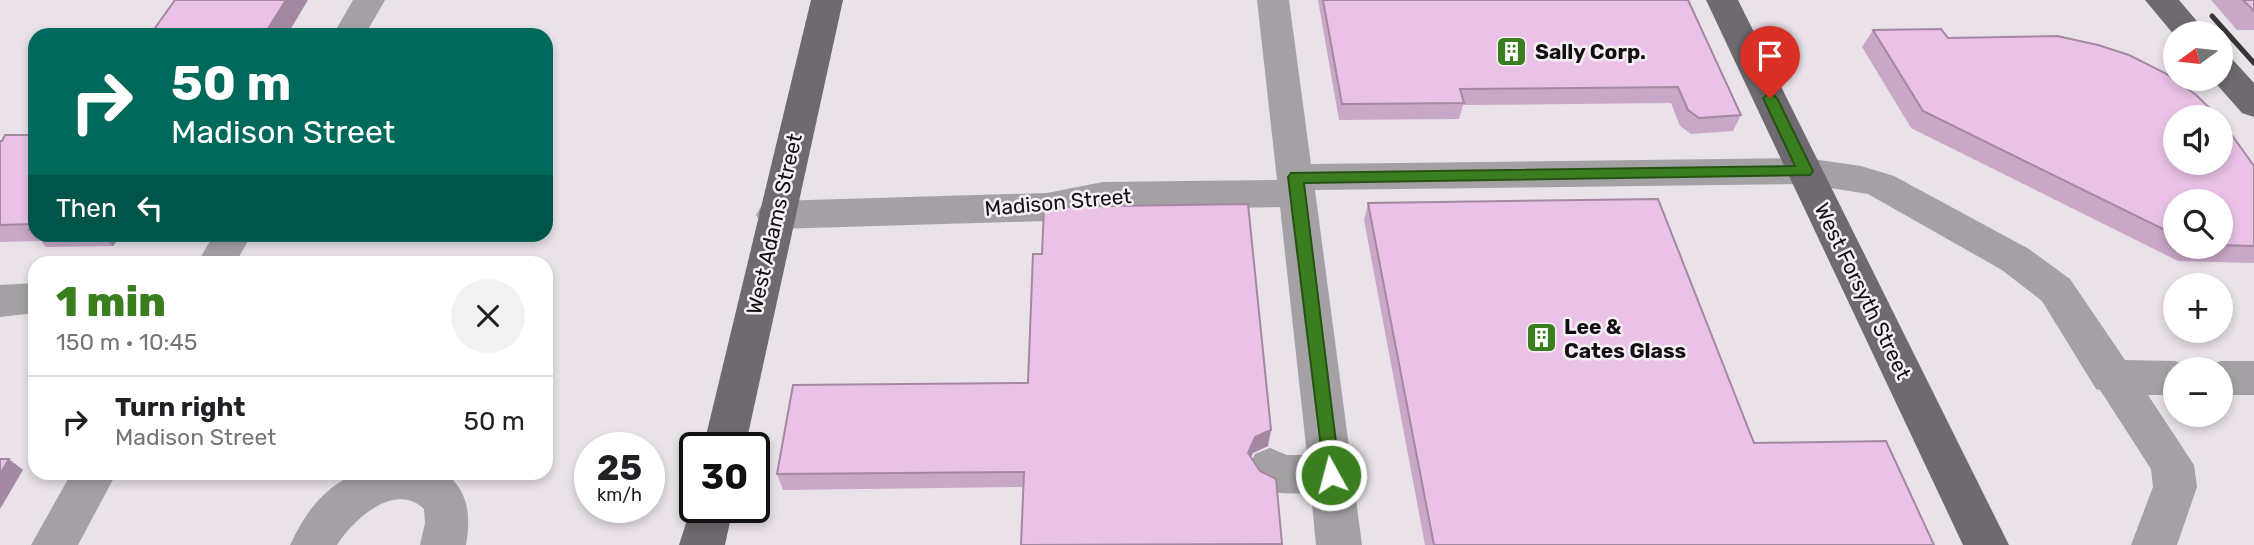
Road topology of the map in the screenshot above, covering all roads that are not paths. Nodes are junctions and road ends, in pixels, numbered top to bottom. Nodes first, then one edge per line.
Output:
1 (369, 0) edge
2 (827, 0) edge
3 (1273, 0) edge
4 (1723, 0) edge
5 (2161, 0) edge
6 (2179, 21) edge
7 (353, 28) edge
8 (2233, 81) edge
9 (2254, 105) edge
10 (1805, 171) junction
11 (1297, 185) junction
12 (775, 215) junction
13 (28, 299) edge
14 (0, 301) edge
15 (2112, 377) junction
16 (2163, 377) edge
17 (2233, 378) edge
18 (2254, 378) edge
19 (728, 432) edge
20 (1270, 467) dead end
21 (1331, 475) junction
22 (91, 480) edge
23 (707, 523) edge
24 (54, 545) edge
25 (304, 545) edge
26 (313, 545) edge
27 (443, 545) edge
28 (702, 545) edge
29 (1339, 545) edge
30 (1986, 545) edge
31 (2154, 545) edge

1 - 7 street
2 - 12 main road, West Adams Street
3 - 11 street
4 - 10 main road, West Forsyth Street
5 - 6 main road
8 - 9 main road
10 - 11 street, Madison Street
10 - 15 street, Madison Street
10 - 30 main road, West Forsyth Street
11 - 12 street, Madison Street
11 - 21 street
12 - 19 main road, West Adams Street
13 - 14 street
15 - 16 street
15 - 31 street, Madison Street
17 - 18 street
20 - 21 street
21 - 29 street
22 - 24 street
23 - 28 main road
25 - 26 street
26 - 27 street

